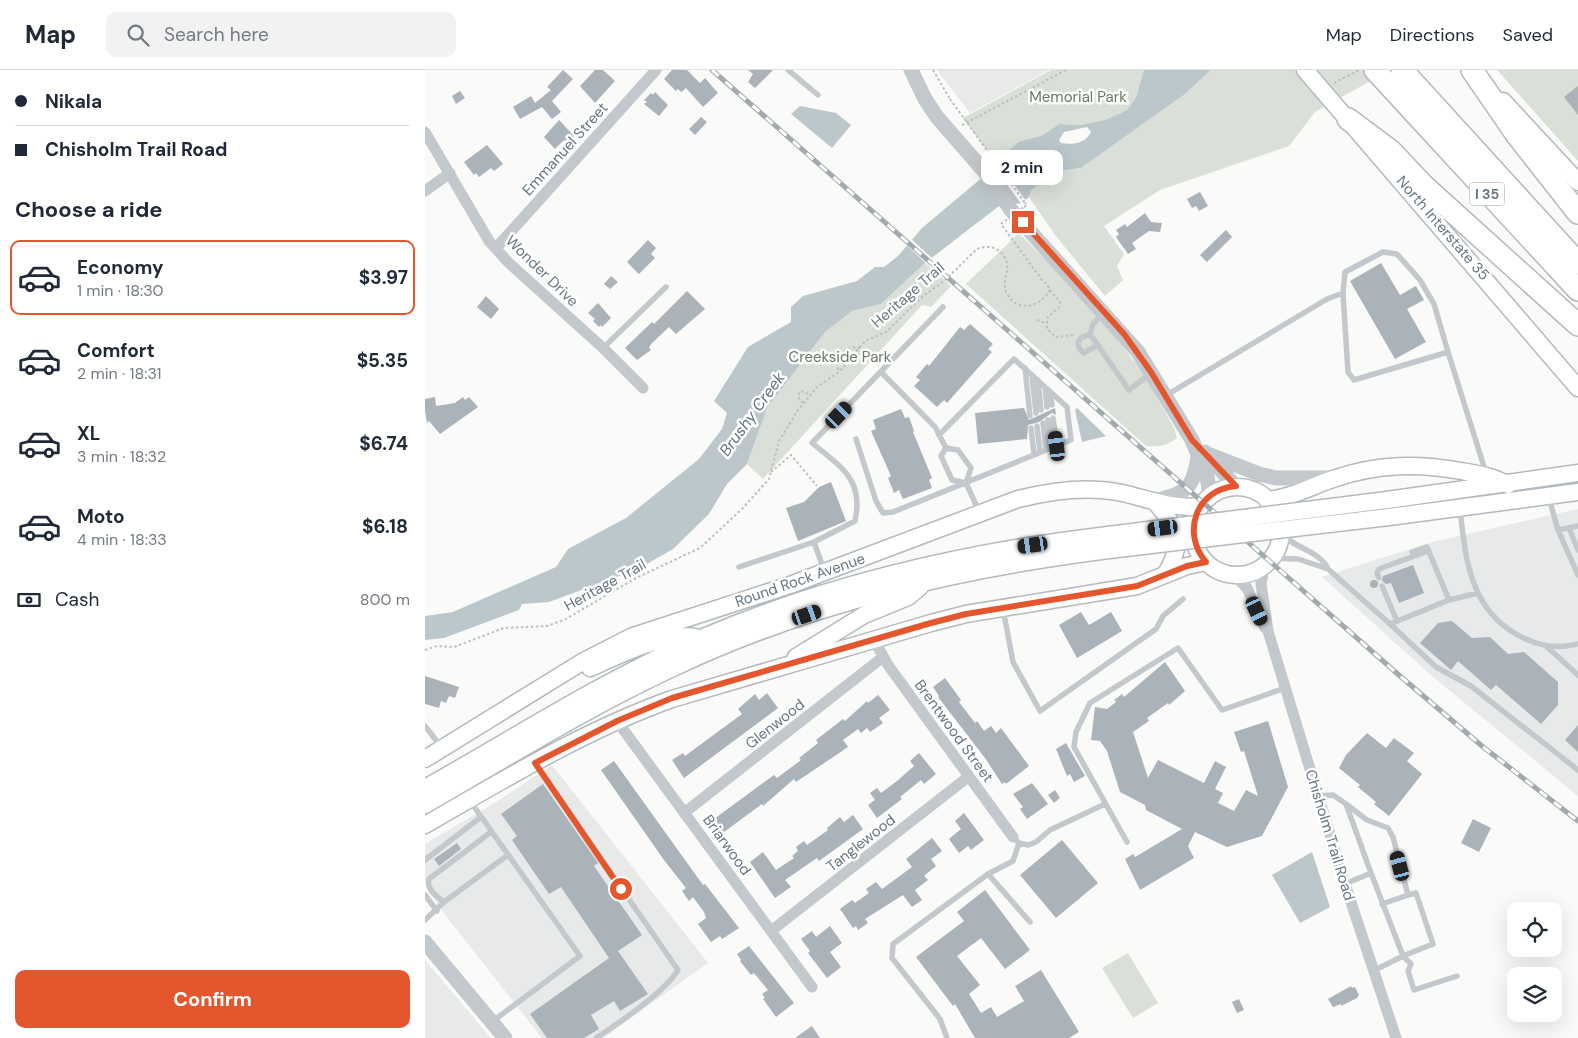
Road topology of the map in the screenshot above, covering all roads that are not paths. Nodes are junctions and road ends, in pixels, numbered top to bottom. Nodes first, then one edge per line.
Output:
1 (656, 70) edge
2 (788, 70) edge
3 (911, 70) edge
4 (1305, 70) edge
5 (1375, 70) edge
6 (1473, 70) edge
7 (1405, 83) edge
8 (818, 96) dead end
9 (1349, 119) junction
10 (425, 132) edge
11 (450, 173) junction
12 (1578, 182) edge
13 (425, 191) edge
14 (1578, 213) edge
15 (496, 248) junction
16 (1578, 262) edge
17 (666, 287) dead end
18 (1578, 290) edge
19 (1343, 293) junction
20 (943, 307) dead end
21 (1103, 312) junction
22 (1578, 325) edge
23 (1090, 334) junction
24 (1098, 345) junction
25 (603, 348) junction
26 (1449, 352) junction
27 (1025, 368) junction
28 (881, 372) junction
29 (1151, 372) junction
30 (1032, 375) junction
31 (1038, 380) junction
32 (1045, 386) junction
33 (643, 388) dead end
34 (1578, 388) edge
35 (1050, 392) junction
36 (1165, 396) junction
37 (1041, 410) junction
38 (1031, 428) dead end
39 (939, 435) junction
40 (856, 439) dead end
41 (946, 448) junction
42 (1046, 450) junction
43 (1201, 454) junction
44 (1577, 473) edge
45 (1487, 475) junction
46 (1335, 478) junction
47 (967, 483) junction
48 (1508, 485) junction
49 (1236, 486) junction
50 (1575, 494) edge
51 (1548, 496) junction
52 (1267, 500) junction
53 (1154, 501) junction
54 (1205, 501) junction
55 (1460, 508) junction
56 (979, 513) junction
57 (1578, 526) edge
58 (1569, 528) junction
59 (1280, 529) junction
60 (1558, 530) junction
61 (814, 542) junction
62 (1108, 543) junction
63 (1578, 550) edge
64 (1428, 551) junction
65 (1412, 552) dead end
66 (1206, 562) junction
67 (1268, 562) junction
68 (739, 567) dead end
69 (1328, 569) junction
70 (825, 572) junction
71 (1235, 575) junction
72 (1578, 575) edge
73 (1165, 576) junction
74 (1379, 578) dead end
75 (928, 581) junction
76 (1382, 586) dead end
77 (1478, 593) junction
78 (1183, 599) dead end
79 (1449, 600) junction
80 (1003, 608) junction
81 (1397, 621) junction
82 (1390, 624) junction
83 (1268, 631) junction
84 (701, 638) junction
85 (874, 640) junction
86 (1578, 644) edge
87 (1545, 645) junction
88 (883, 657) junction
89 (784, 666) junction
90 (1578, 675) edge
91 (544, 685) junction
92 (1285, 688) junction
93 (617, 721) junction
94 (426, 728) edge
95 (442, 748) junction
96 (425, 759) edge
97 (535, 763) junction
98 (1578, 770) edge
99 (461, 776) junction
100 (968, 777) junction
101 (425, 788) edge
102 (1318, 796) junction
103 (469, 800) junction
104 (1105, 804) junction
105 (1346, 804) junction
106 (425, 805) edge
107 (684, 813) junction
108 (481, 818) junction
109 (425, 825) edge
110 (491, 832) junction
111 (1016, 840) junction
112 (1127, 842) dead end
113 (508, 856) junction
114 (425, 860) edge
115 (1371, 873) junction
116 (988, 874) junction
117 (1345, 884) junction
118 (425, 895) edge
119 (1408, 895) junction
120 (444, 902) junction
121 (1382, 904) junction
122 (437, 911) junction
123 (425, 920) edge
124 (1030, 922) dead end
125 (771, 931) junction
126 (425, 942) edge
127 (1403, 956) junction
128 (1373, 971) junction
129 (1457, 976) dead end
130 (812, 986) dead end
131 (491, 1022) junction
132 (505, 1038) edge
133 (596, 1038) edge
134 (947, 1038) edge
135 (1396, 1038) edge

1 - 15 street, Emmanuel Street
2 - 8 lane
3 - 21 street
4 - 9 main road, North Interstate 35
5 - 7 highway, I 35
6 - 12 main road
6 - 14 highway
7 - 16 highway, I 35
7 - 18 highway, I 35
9 - 22 highway
9 - 34 main road, North Interstate 35
10 - 11 street, Wonder Drive
11 - 13 street
11 - 15 street, Wonder Drive
15 - 25 street, Wonder Drive
17 - 25 lane
19 - 26 lane
19 - 26 lane
19 - 36 lane
20 - 28 lane
21 - 23 lane
21 - 29 street
23 - 24 lane
23 - 24 lane
24 - 29 lane
25 - 33 street, Wonder Drive
26 - 45 lane
27 - 30 lane
27 - 37 lane
27 - 39 lane
28 - 39 lane
28 - 61 lane
29 - 36 street
30 - 31 lane
30 - 37 lane
31 - 32 lane
31 - 37 lane
32 - 35 lane
32 - 37 lane
35 - 37 lane
35 - 42 lane
36 - 43 street
38 - 42 lane
39 - 41 lane
40 - 47 lane
41 - 47 lane
41 - 47 lane
42 - 42 lane
42 - 47 lane
43 - 46 street
43 - 49 street
43 - 53 street
43 - 54 street
44 - 48 main road
45 - 46 main road
45 - 48 main road
46 - 52 main road
47 - 56 lane
48 - 62 main road, bridge
49 - 52 main road
49 - 54 main road
50 - 51 main road
51 - 55 main road
51 - 60 lane
52 - 59 main road
53 - 54 main road, Round Rock Avenue
53 - 56 main road, Round Rock Avenue
53 - 73 main road
54 - 66 main road
55 - 62 main road, bridge
55 - 77 lane
56 - 70 main road, Round Rock Avenue
57 - 58 lane
58 - 60 lane
58 - 63 lane
59 - 67 main road
59 - 69 lane
60 - 72 lane
61 - 68 lane
61 - 70 lane
62 - 75 main road
62 - 84 main road
64 - 65 lane
64 - 74 lane
64 - 79 lane
66 - 71 main road
66 - 73 main road
67 - 69 lane
67 - 71 main road
67 - 83 street, Chisholm Trail Road
69 - 82 lane
70 - 91 main road, Round Rock Avenue
71 - 83 street, Chisholm Trail Road
73 - 80 main road
75 - 89 main road
75 - 99 main road
76 - 81 lane
77 - 79 lane
77 - 87 lane
78 - 80 lane
79 - 81 lane
80 - 85 main road
81 - 82 lane
82 - 98 lane
83 - 92 street, Chisholm Trail Road
84 - 91 main road
84 - 99 main road
85 - 88 street, Brentwood Street
85 - 89 main road
86 - 87 lane
87 - 90 lane
88 - 100 street, Brentwood Street
88 - 107 street, Glenwood
89 - 93 main road
91 - 95 main road, Round Rock Avenue
92 - 102 street, Chisholm Trail Road
92 - 104 lane
93 - 97 main road
93 - 107 street, Briarwood
94 - 95 lane
95 - 96 main road, Round Rock Avenue
97 - 103 main road
97 - 133 lane
99 - 101 main road
99 - 106 main road
100 - 111 street, Brentwood Street
100 - 125 street, Tanglewood
102 - 105 lane
102 - 117 street, Chisholm Trail Road
103 - 108 lane
103 - 109 main road
104 - 111 lane
104 - 112 lane
105 - 115 lane
105 - 119 lane
107 - 125 street, Briarwood
108 - 110 lane
108 - 114 lane
110 - 113 lane
110 - 120 lane
111 - 116 lane
113 - 120 lane
113 - 131 lane
115 - 117 lane
115 - 121 lane
116 - 124 lane
116 - 134 lane
117 - 128 street, Chisholm Trail Road
118 - 122 lane
119 - 121 lane
119 - 127 lane
120 - 122 lane
121 - 127 lane
122 - 123 lane
125 - 130 street, Briarwood
126 - 131 street
127 - 128 lane
127 - 129 lane
128 - 135 street, Chisholm Trail Road
131 - 132 street

